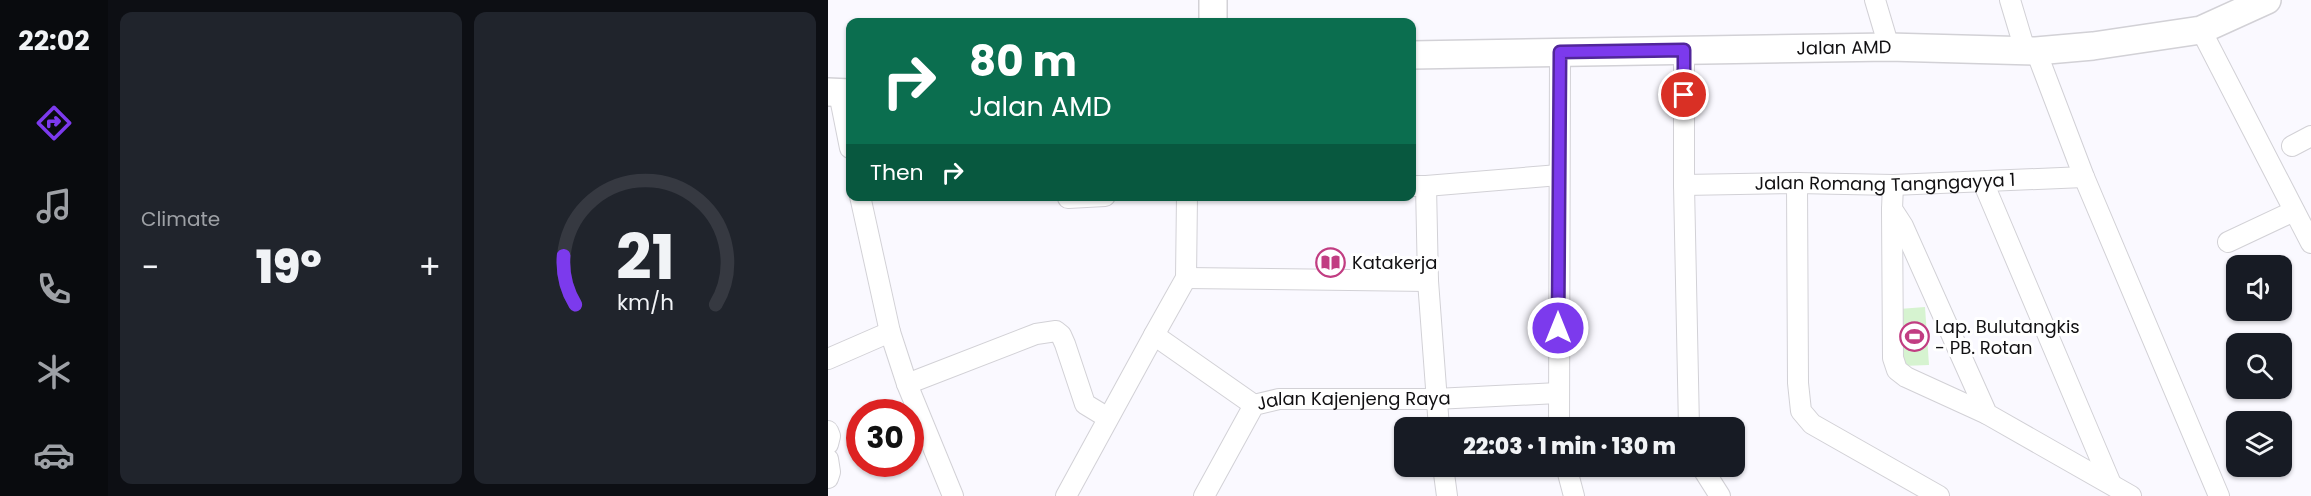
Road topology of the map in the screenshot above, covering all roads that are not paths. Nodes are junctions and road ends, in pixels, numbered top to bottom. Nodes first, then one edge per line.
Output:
1 (1213, 0) edge
2 (1875, 0) edge
3 (2010, 0) edge
4 (2266, 0) edge
5 (1213, 18) edge
6 (2201, 30) junction
7 (1888, 47) junction
8 (1684, 50) junction
9 (2030, 50) junction
10 (1560, 52) junction
11 (1416, 55) edge
12 (839, 92) edge
13 (846, 128) edge
14 (2311, 136) edge
15 (2292, 146) dead end
16 (1559, 176) junction
17 (2084, 177) junction
18 (1983, 182) junction
19 (1797, 183) junction
20 (1684, 185) junction
21 (1893, 185) junction
22 (1419, 186) edge
23 (861, 201) edge
24 (1186, 201) edge
25 (1892, 210) junction
26 (2294, 210) junction
27 (2228, 242) dead end
28 (2311, 243) edge
29 (1186, 278) junction
30 (1428, 281) junction
31 (890, 332) junction
32 (1154, 334) junction
33 (828, 359) edge
34 (907, 384) junction
35 (1558, 393) junction
36 (1435, 399) junction
37 (1254, 405) junction
38 (1987, 414) junction
39 (1437, 417) edge
40 (1559, 417) edge
41 (1689, 417) edge
42 (1108, 418) junction
43 (828, 431) edge
44 (828, 444) edge
45 (828, 459) edge
46 (1444, 477) edge
47 (1569, 477) edge
48 (1707, 477) edge
49 (828, 478) edge
50 (2111, 484) junction
51 (953, 496) edge
52 (1066, 496) edge
53 (1204, 496) edge
54 (1447, 496) edge
55 (1574, 496) edge
56 (1720, 496) edge
57 (1939, 496) edge
58 (2131, 496) edge
59 (2219, 496) edge

1 - 5 street
2 - 7 street
3 - 9 street
4 - 6 street, Jalan AMD
6 - 9 street, Jalan AMD
6 - 26 street
7 - 8 street, Jalan AMD
7 - 9 street, Jalan AMD
8 - 10 street, Jalan AMD
8 - 20 street
9 - 17 street
10 - 11 street, Jalan AMD
10 - 16 street
12 - 13 street
14 - 15 street
16 - 22 street
16 - 35 street
17 - 18 street, Jalan Romang Tangngayya 1
17 - 59 street
18 - 21 street, Jalan Romang Tangngayya 1
18 - 50 street
19 - 20 street, Jalan Romang Tangngayya 1
19 - 21 street, Jalan Romang Tangngayya 1
19 - 57 street
20 - 41 street
21 - 25 street
22 - 30 street
23 - 31 street
24 - 29 street
25 - 38 street
25 - 38 street
26 - 27 street
26 - 28 street
29 - 30 street
29 - 32 street
30 - 36 street
31 - 33 street
31 - 34 street
32 - 37 street
32 - 42 street
34 - 42 street
34 - 51 street
35 - 36 street, Jalan Kajenjeng Raya
35 - 40 street
36 - 37 street, Jalan Kajenjeng Raya
36 - 39 street
37 - 53 street, Jalan Kajenjeng Raya
38 - 50 street
42 - 52 street
43 - 44 street
45 - 49 street
46 - 54 street
47 - 55 street
48 - 56 street
50 - 58 street

